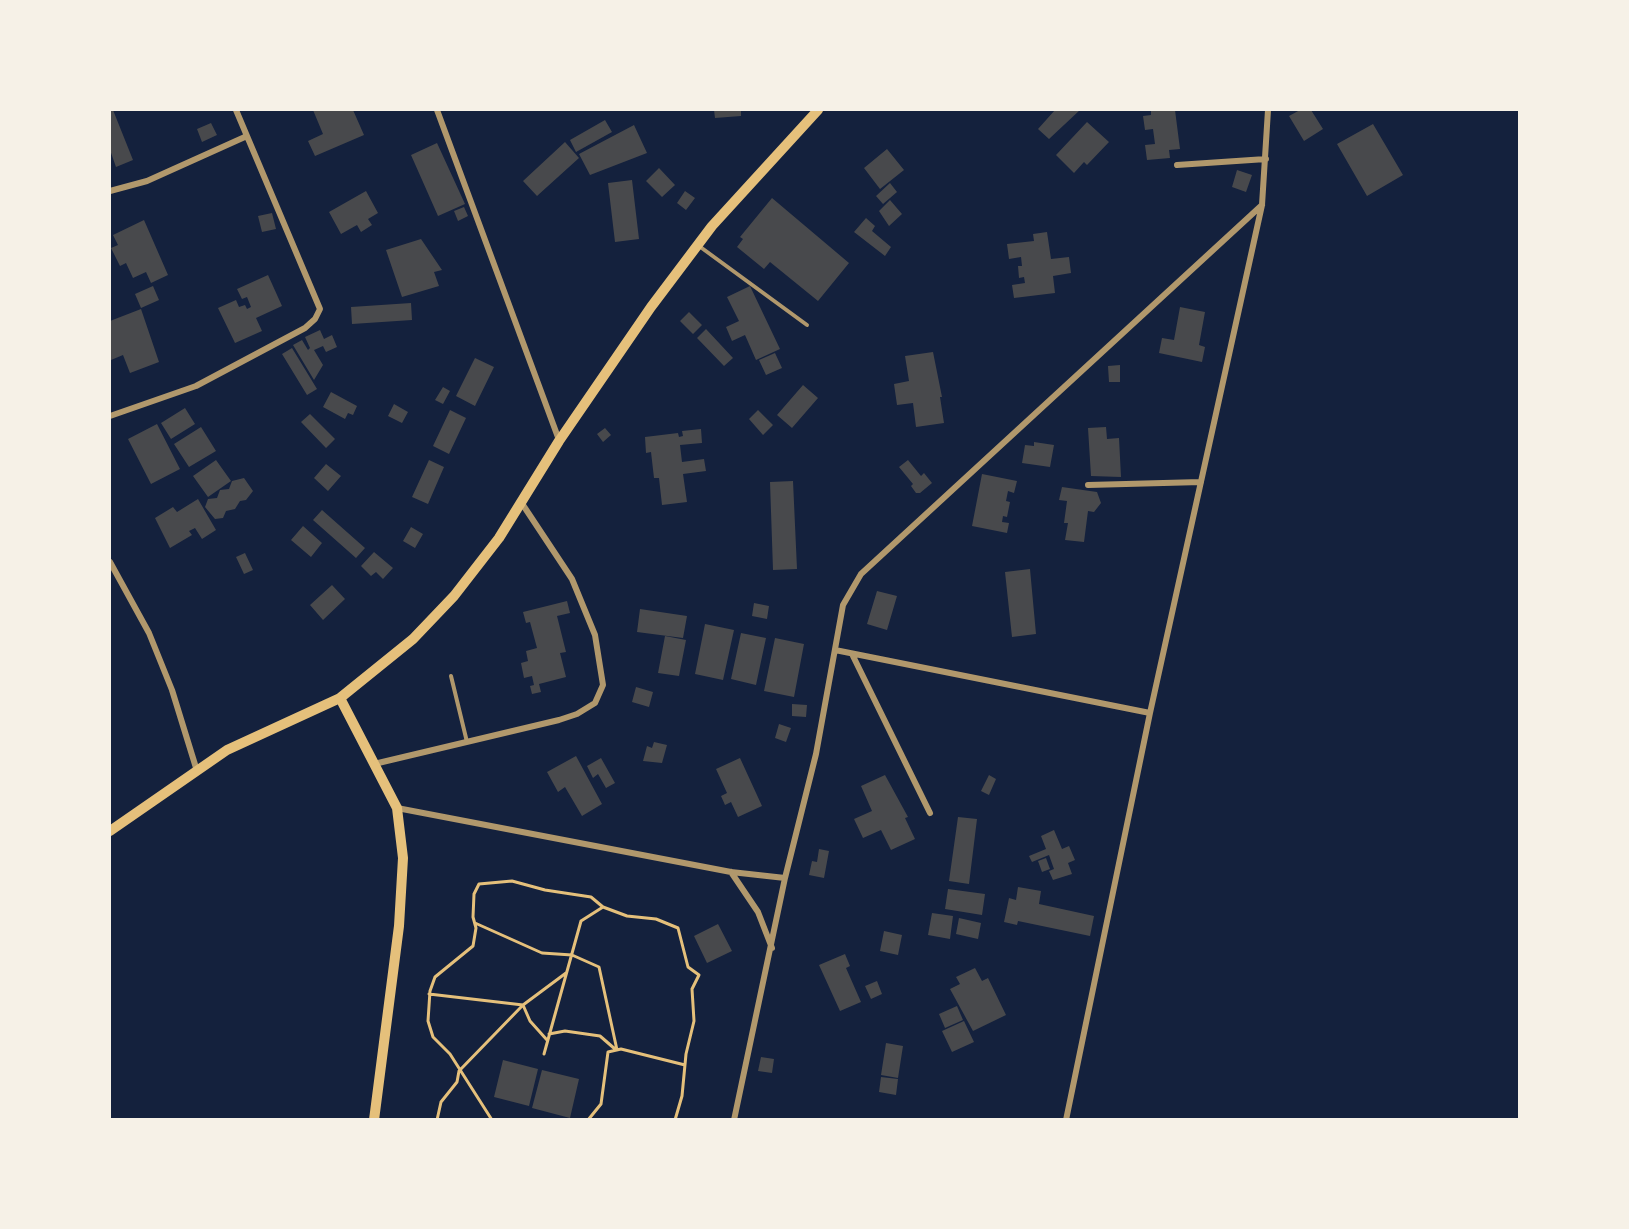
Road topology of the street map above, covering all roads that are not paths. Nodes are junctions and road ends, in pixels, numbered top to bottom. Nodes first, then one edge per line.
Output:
1 (236, 110) edge
2 (437, 110) edge
3 (818, 110) edge
4 (1268, 110) edge
5 (247, 136) junction
6 (1266, 159) junction
7 (1177, 165) dead end
8 (110, 190) edge
9 (1262, 205) junction
10 (698, 245) junction
11 (807, 325) dead end
12 (110, 417) edge
13 (559, 441) junction
14 (1201, 482) junction
15 (1088, 485) dead end
16 (521, 502) junction
17 (110, 562) edge
18 (835, 650) junction
19 (852, 654) junction
20 (451, 676) dead end
21 (340, 698) junction
22 (1150, 713) junction
23 (467, 741) junction
24 (374, 764) junction
25 (197, 771) junction
26 (397, 808) junction
27 (930, 813) dead end
28 (110, 831) edge
29 (731, 872) junction
30 (785, 878) junction
31 (772, 948) junction
32 (374, 1119) edge
33 (734, 1119) edge
34 (1066, 1119) edge

1 - 5 street
2 - 13 street
3 - 10 main road
4 - 6 street
5 - 8 street
5 - 12 street
6 - 7 street
6 - 9 street
9 - 14 street
9 - 18 street
10 - 11 lane
10 - 13 main road
13 - 16 main road
14 - 15 street
14 - 22 street
16 - 21 main road
16 - 23 street
17 - 25 street
18 - 19 street
18 - 30 street
19 - 22 street
19 - 27 street
20 - 23 lane
21 - 24 main road
21 - 25 main road
22 - 34 street
23 - 24 street
24 - 26 main road
25 - 28 main road
26 - 29 street
26 - 32 main road
29 - 30 street
29 - 31 street
30 - 31 street
31 - 33 street

